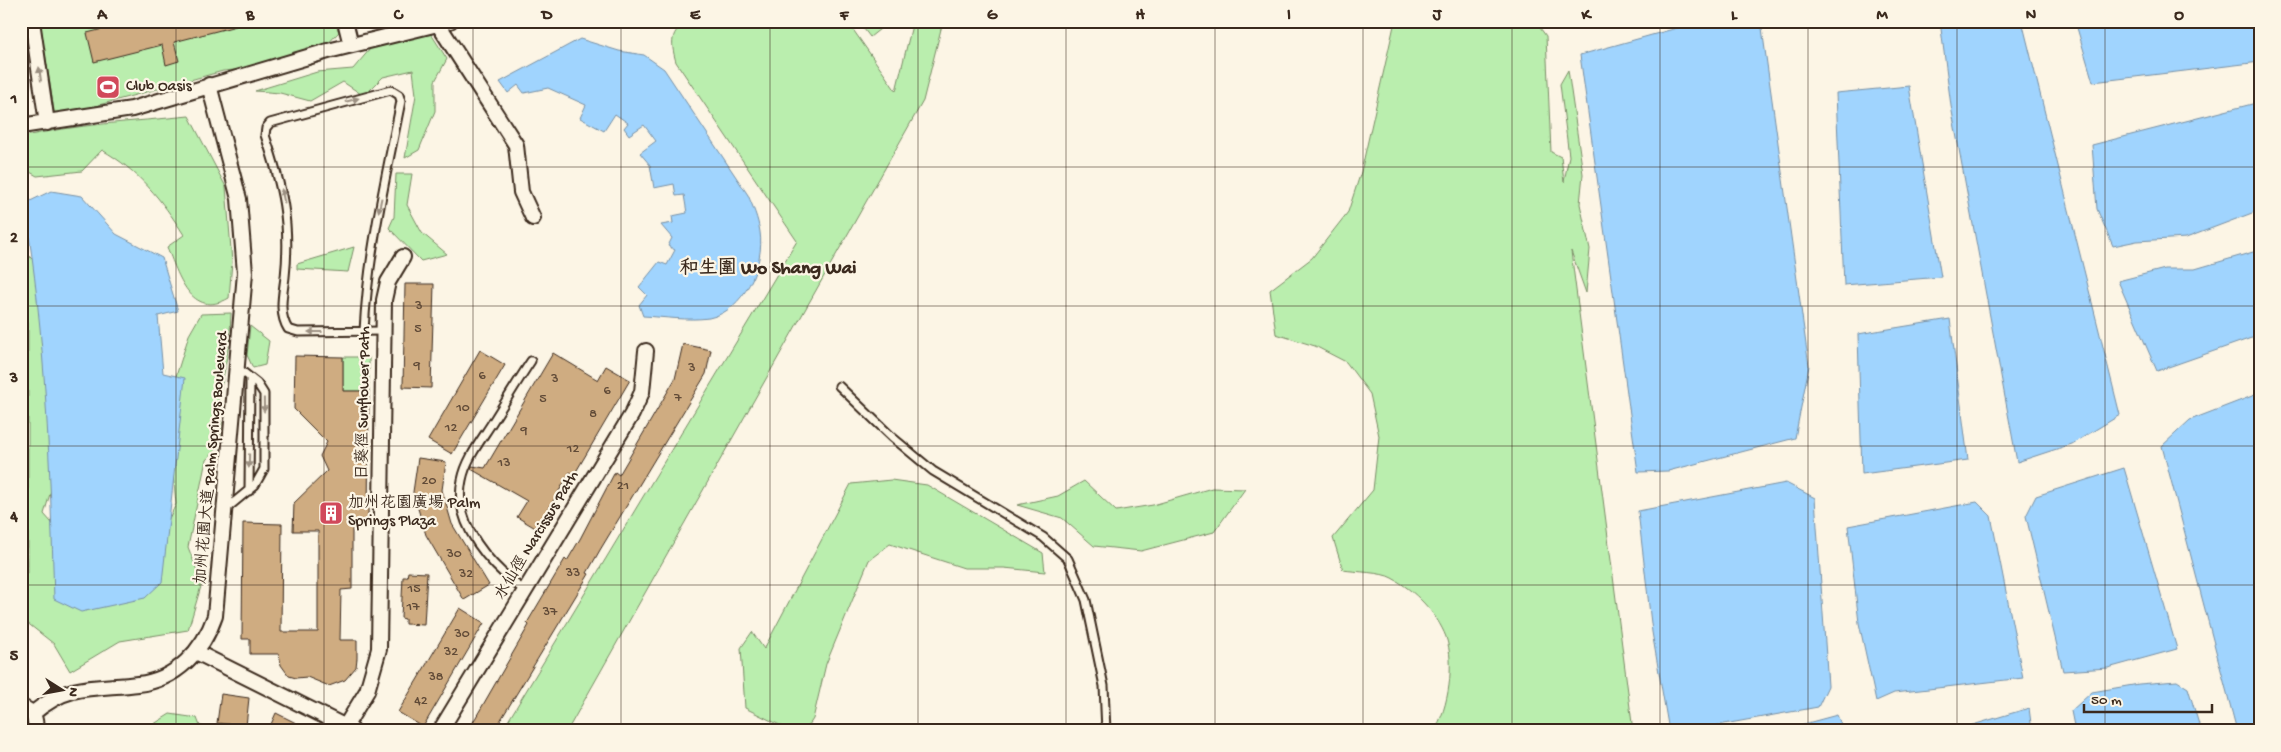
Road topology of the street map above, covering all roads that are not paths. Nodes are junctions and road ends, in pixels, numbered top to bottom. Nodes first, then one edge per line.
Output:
1 (32, 21) edge
2 (344, 21) edge
3 (444, 22) edge
4 (351, 46) junction
5 (209, 85) junction
6 (47, 122) junction
7 (21, 126) edge
8 (533, 218) dead end
9 (404, 257) dead end
10 (364, 331) junction
11 (384, 332) junction
12 (646, 351) dead end
13 (531, 361) dead end
14 (238, 368) junction
15 (250, 378) junction
16 (839, 386) dead end
17 (249, 491) junction
18 (226, 509) junction
19 (525, 591) junction
20 (196, 652) junction
21 (27, 710) edge
22 (349, 729) edge
23 (35, 731) edge
24 (440, 731) edge
25 (1106, 731) edge

6 -> 1 street
2 - 4 street
3 - 4 street
3 - 8 street
4 - 5 street
5 - 6 street
5 - 14 street, 加州花園大道 Palm Springs Boulevard
6 - 7 street
9 - 11 street, 日葵徑 Sunflower Path
10 -> 10 lane
10 - 11 lane
11 - 22 street, 日葵徑 Sunflower Path
12 - 19 street, 水仙徑 Narcissus Path
13 - 19 lane
14 - 15 lane
14 - 18 street, 加州花園大道 Palm Springs Boulevard
15 -> 17 lane
15 -> 17 lane
16 - 25 lane
17 - 18 lane
18 - 20 street, 加州花園大道 Palm Springs Boulevard
19 - 24 street, 水仙徑 Narcissus Path
20 - 21 street, 加州花園大道 Palm Springs Boulevard
20 - 22 street
21 - 23 street

